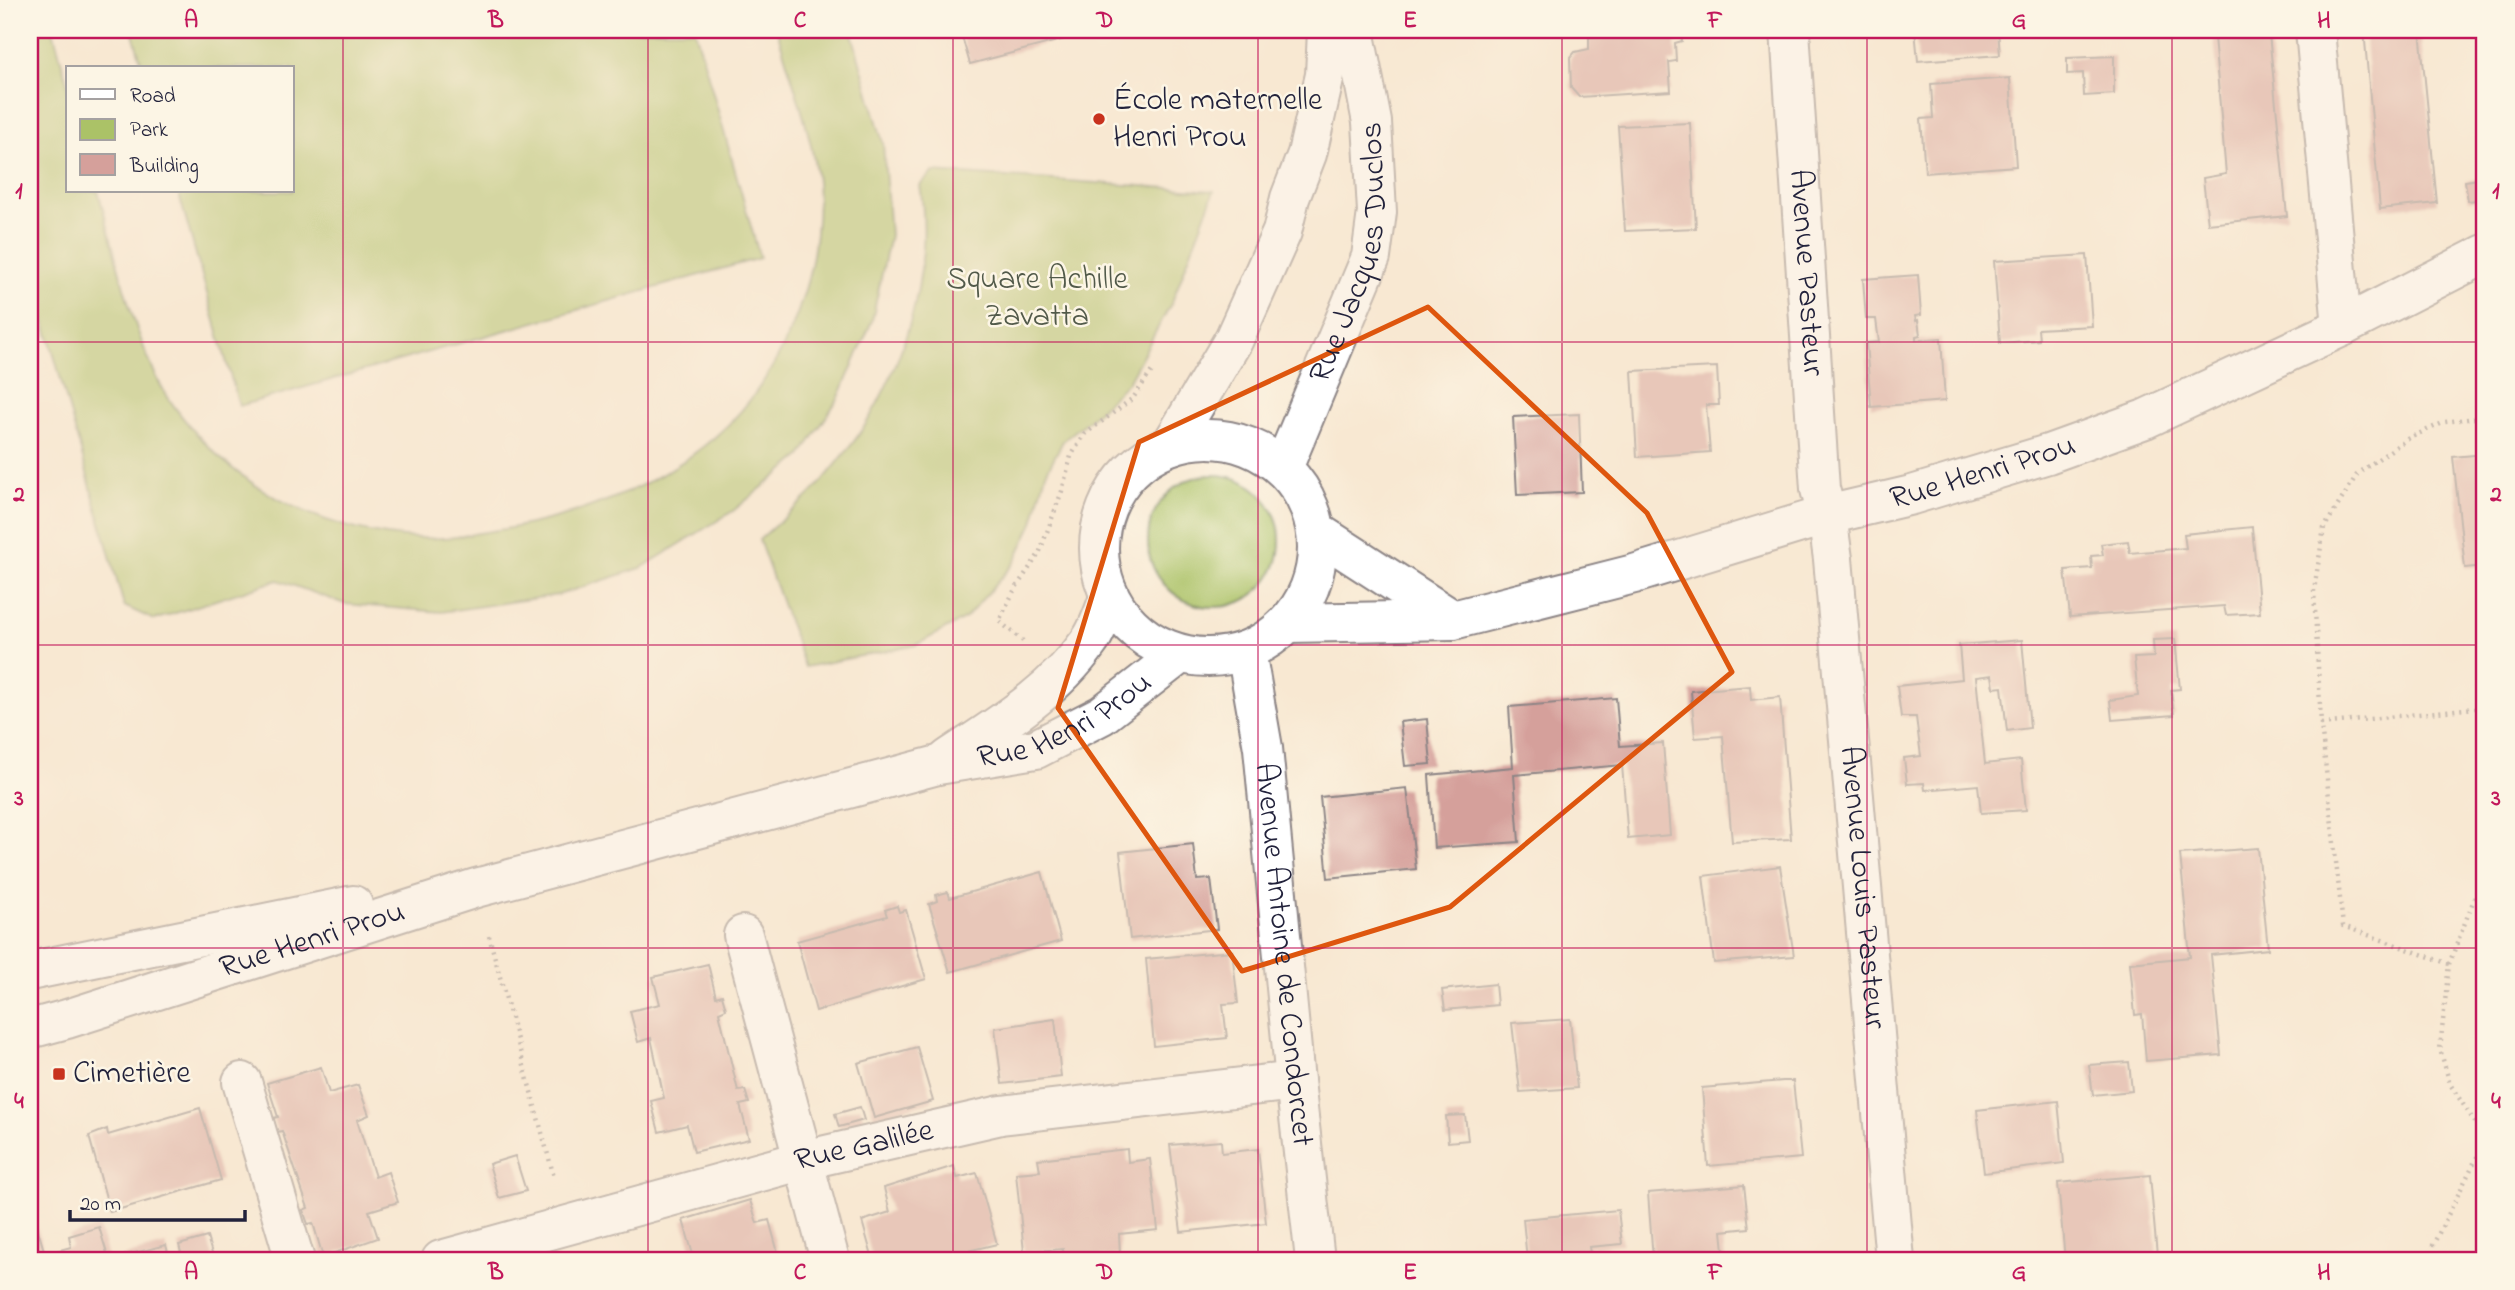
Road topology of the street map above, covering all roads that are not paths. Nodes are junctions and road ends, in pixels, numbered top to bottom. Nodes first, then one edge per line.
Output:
1 (1327, 30) edge
2 (1354, 30) edge
3 (1790, 30) edge
4 (2315, 30) edge
5 (2485, 254) edge
6 (2342, 327) junction
7 (1171, 445) junction
8 (1283, 468) junction
9 (1827, 515) junction
10 (1317, 533) junction
11 (1109, 598) junction
12 (1453, 620) junction
13 (1289, 623) junction
14 (1246, 652) junction
15 (1179, 655) junction
16 (937, 765) junction
17 (595, 856) junction
18 (743, 935) dead end
19 (30, 971) edge
20 (30, 1029) edge
21 (1295, 1081) junction
22 (242, 1082) dead end
23 (804, 1160) junction
24 (295, 1260) edge
25 (441, 1260) edge
26 (831, 1260) edge
27 (1315, 1260) edge
28 (1895, 1260) edge

1 - 7 street, Rue Jacques Duclos
2 - 8 street, Rue Jacques Duclos
3 - 9 street, Avenue Pasteur
4 - 6 street
5 - 6 street, Rue Henri Prou
6 - 9 street, Rue Henri Prou
7 - 8 street
7 - 11 street
8 - 10 street
9 - 12 street, Rue Henri Prou
9 - 28 street, Avenue Louis Pasteur
10 - 12 street
10 - 13 street
11 - 15 street
11 - 16 street, Rue Henri Prou
12 - 13 street, Rue Henri Prou
13 - 14 street
14 - 15 street
14 - 21 street, Avenue Antoine de Condorcet
15 - 16 street, Rue Henri Prou
16 - 17 street, Rue Henri Prou
17 - 19 street, Rue Henri Prou
17 - 20 street, Rue Henri Prou
18 - 23 street
21 - 23 street, Rue Galilée
21 - 27 street, Avenue Antoine de Condorcet
22 - 24 street
23 - 25 street, Rue Galilée
23 - 26 street

